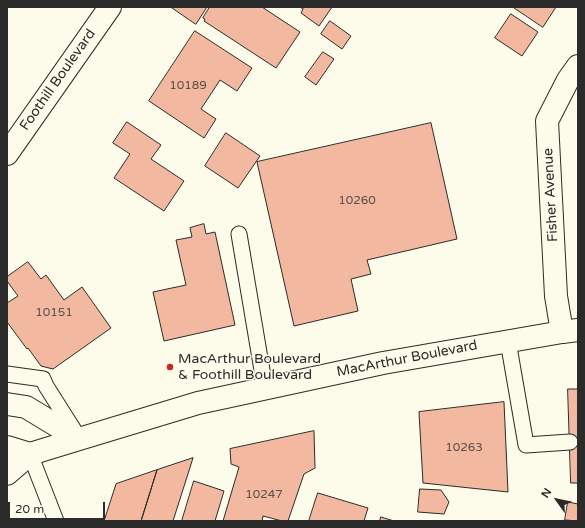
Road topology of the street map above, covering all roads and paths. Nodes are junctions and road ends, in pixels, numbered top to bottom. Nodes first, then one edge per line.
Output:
1 (110, 7) edge
2 (578, 66) edge
3 (7, 154) edge
4 (239, 234) dead end
5 (570, 331) edge
6 (508, 341) junction
7 (7, 374) edge
8 (265, 388) junction
9 (7, 404) edge
10 (79, 439) junction
11 (570, 442) dead end
12 (7, 447) edge
13 (30, 454) junction
14 (7, 474) edge
15 (56, 521) edge

1 - 3 main road, Foothill Boulevard
2 - 5 main road, Fisher Avenue
4 - 8 lane
5 - 6 main road, MacArthur Boulevard
6 - 8 main road, MacArthur Boulevard
6 - 11 lane
7 - 10 lane
8 - 10 main road, MacArthur Boulevard
9 - 10 main road
10 - 13 main road, MacArthur Boulevard
12 - 13 main road
13 - 14 main road, MacArthur Boulevard
13 - 15 lane

